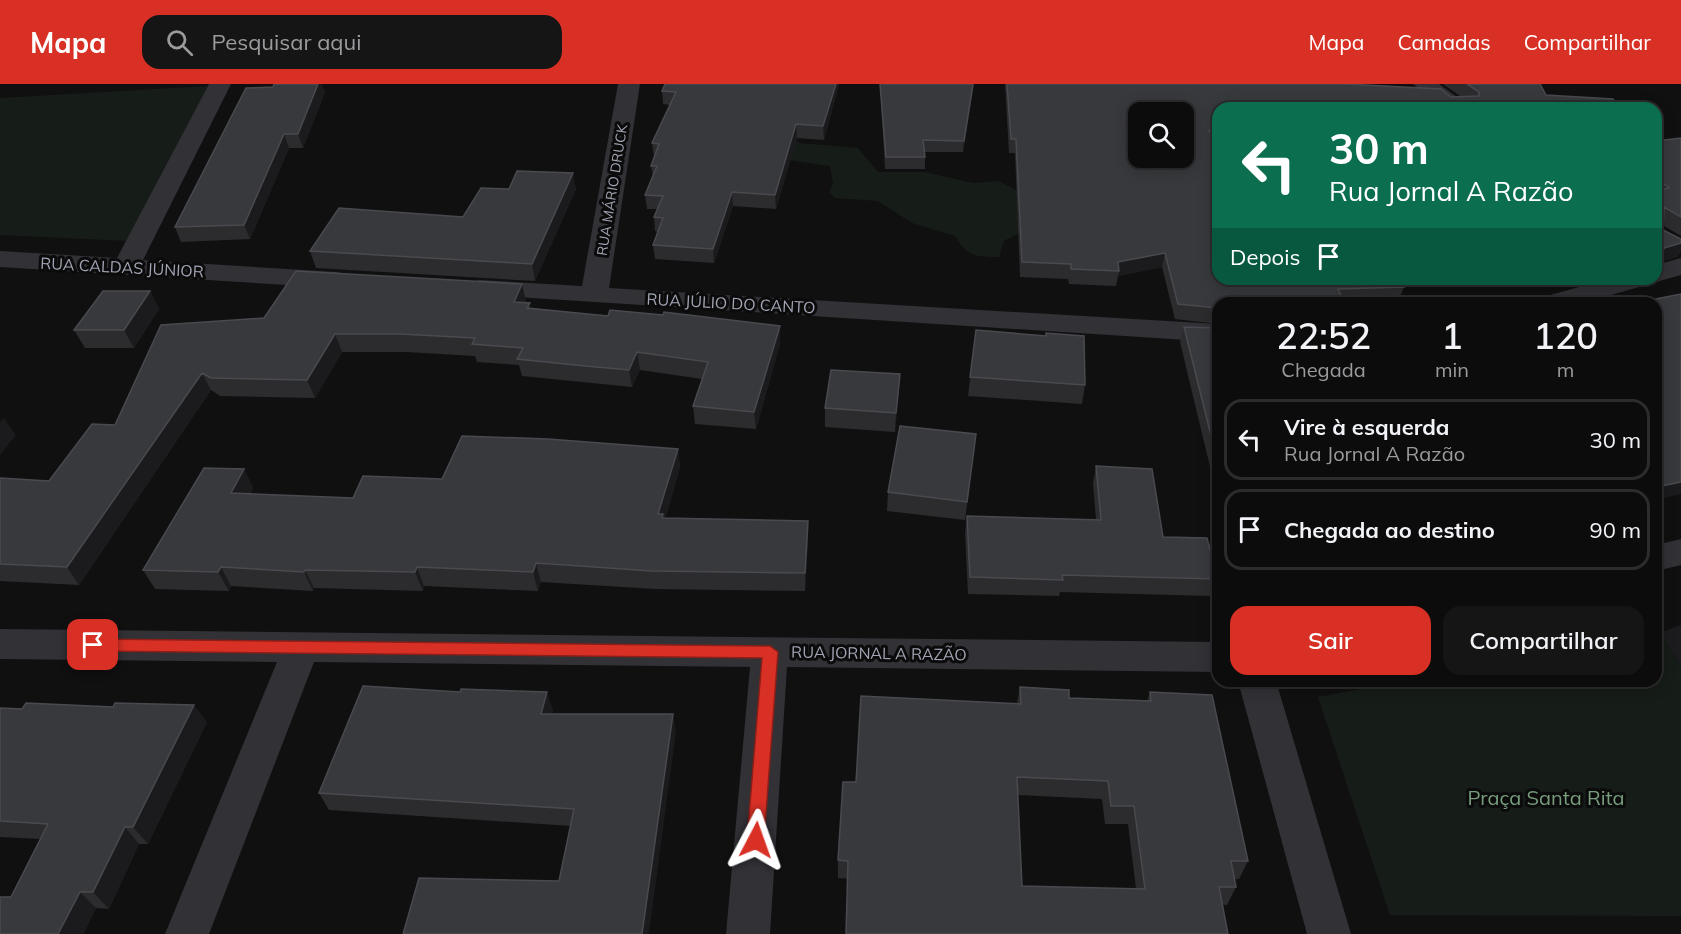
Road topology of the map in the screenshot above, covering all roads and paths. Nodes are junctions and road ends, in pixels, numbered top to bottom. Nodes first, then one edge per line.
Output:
1 (220, 84) edge
2 (629, 84) edge
3 (1423, 90) edge
4 (1448, 102) edge
5 (1678, 252) edge
6 (0, 259) edge
7 (126, 267) junction
8 (1662, 268) edge
9 (357, 281) edge
10 (1616, 285) edge
11 (452, 286) edge
12 (594, 295) junction
13 (1574, 297) edge
14 (1212, 333) edge
15 (1681, 552) edge
16 (1662, 557) edge
17 (0, 644) edge
18 (301, 647) junction
19 (770, 652) junction
20 (1212, 657) edge
21 (1259, 687) edge
22 (187, 934) edge
23 (748, 934) edge
24 (1329, 934) edge

1 - 7 street
2 - 12 street, RUA MÁRIO DRUCK
3 - 4 street
5 - 8 street
6 - 7 street, RUA CALDAS JÚNIOR
7 - 9 street, RUA CALDAS JÚNIOR
10 - 13 street
11 - 12 street, RUA JÚLIO DO CANTO
12 - 14 street, RUA JÚLIO DO CANTO
15 - 16 street
17 - 18 street, RUA JORNAL A RAZÃO
18 - 19 street, RUA JORNAL A RAZÃO
18 - 22 street
19 - 20 street, RUA JORNAL A RAZÃO
19 - 23 street
21 - 24 street

